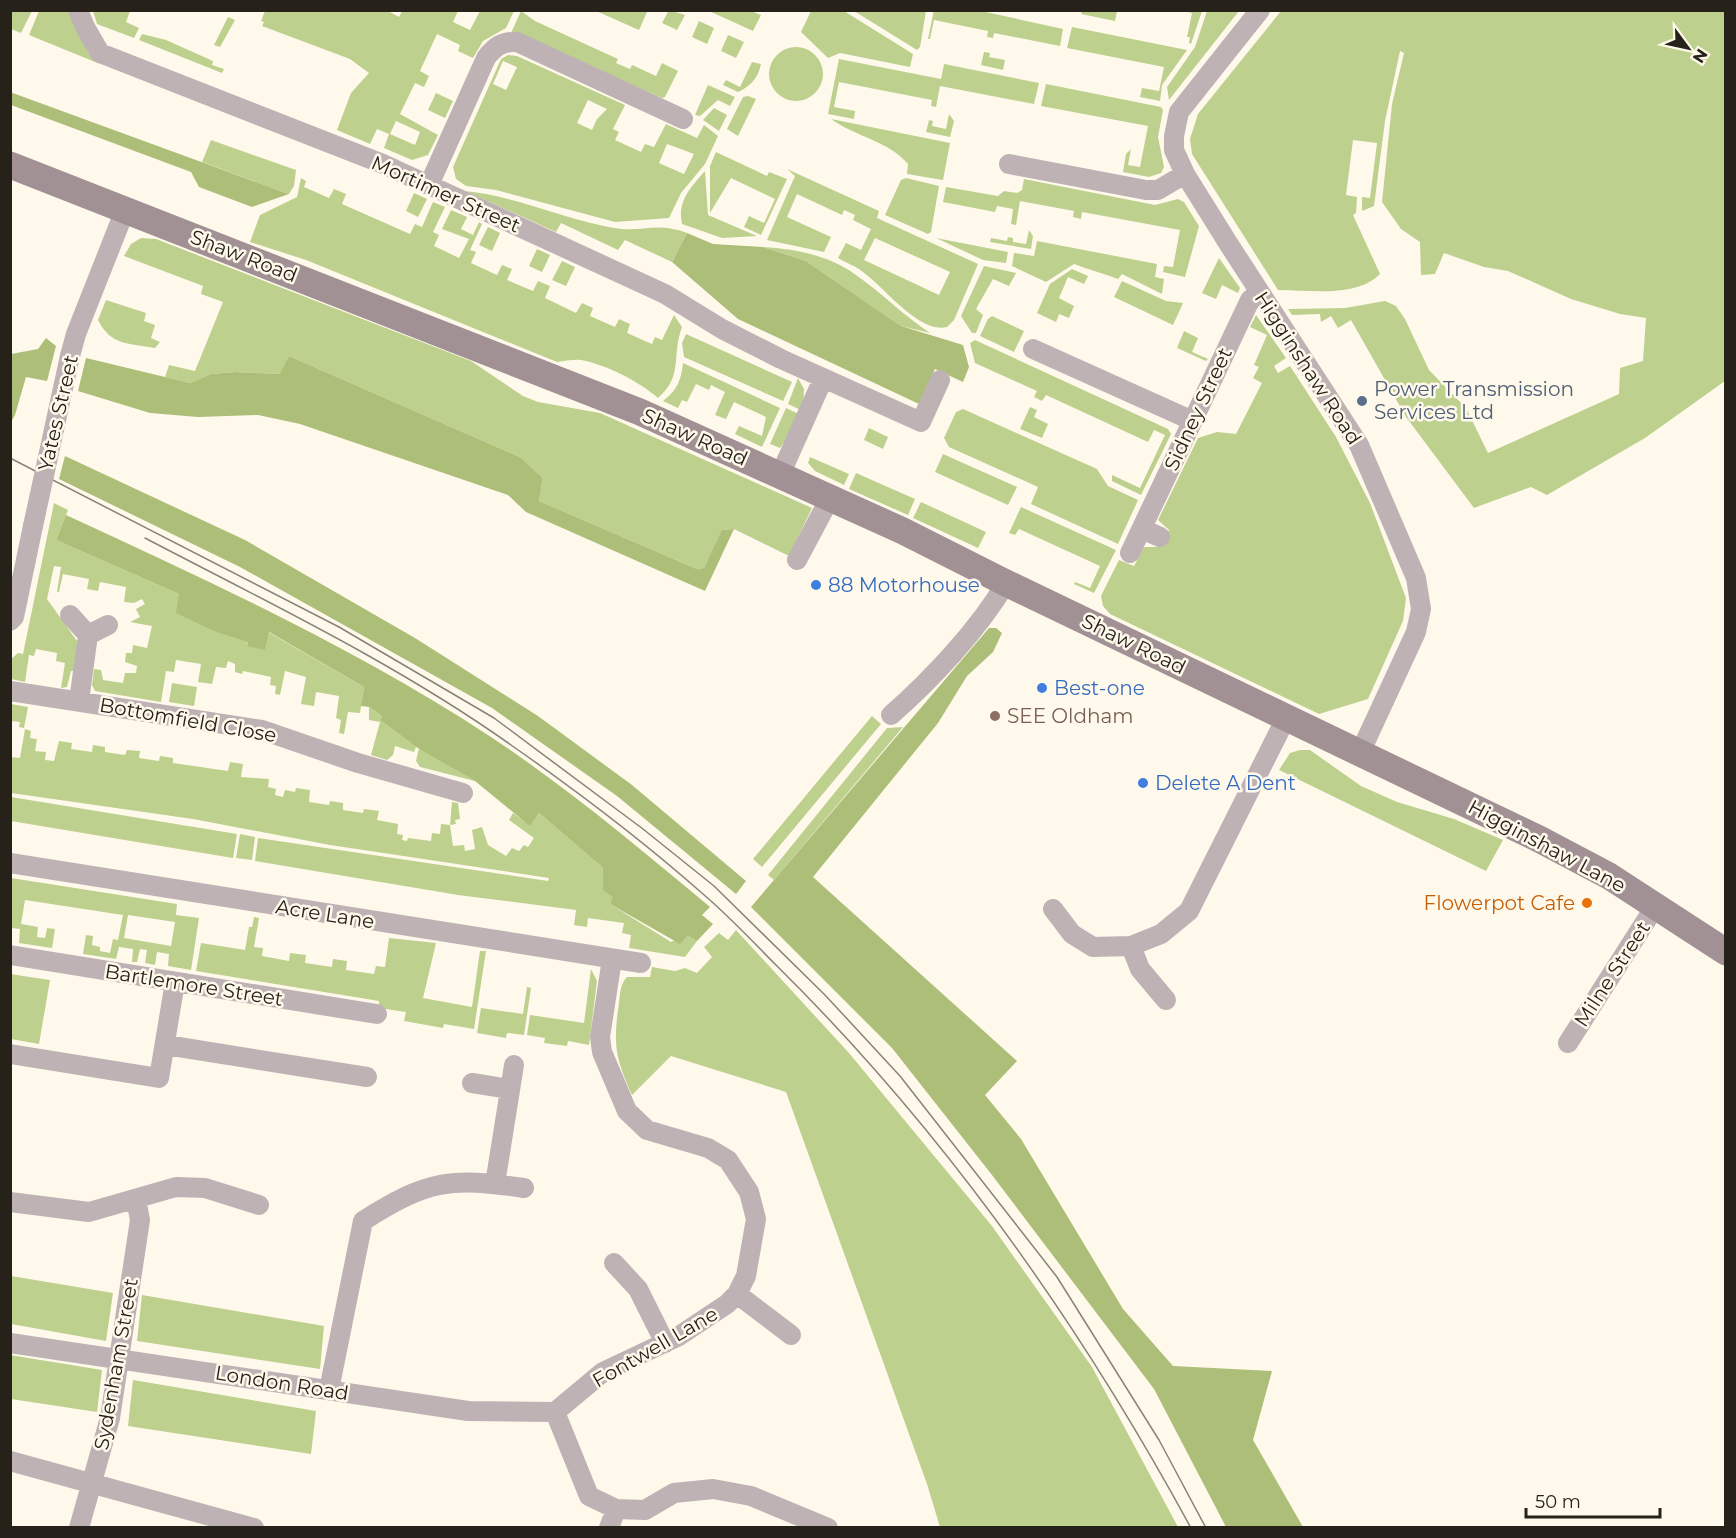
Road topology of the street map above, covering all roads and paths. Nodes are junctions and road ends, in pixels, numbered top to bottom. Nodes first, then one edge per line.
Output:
1 (78, 10) edge
2 (1260, 10) edge
3 (683, 119) dead end
4 (1008, 164) dead end
5 (10, 165) edge
6 (1185, 174) junction
7 (429, 185) junction
8 (125, 210) junction
9 (1259, 293) junction
10 (1033, 349) dead end
11 (823, 378) junction
12 (940, 380) dead end
13 (1193, 421) junction
14 (780, 475) junction
15 (830, 498) junction
16 (1142, 529) junction
17 (1160, 537) dead end
18 (1130, 553) dead end
19 (797, 560) dead end
20 (1006, 583) junction
21 (70, 615) dead end
22 (10, 621) edge
23 (108, 625) dead end
24 (88, 635) junction
25 (10, 691) edge
26 (79, 701) junction
27 (891, 715) dead end
28 (1286, 718) junction
29 (1360, 753) junction
30 (463, 793) dead end
31 (10, 862) edge
32 (1656, 905) junction
33 (1053, 909) dead end
34 (1131, 946) junction
35 (1725, 952) edge
36 (10, 956) edge
37 (612, 959) junction
38 (641, 963) dead end
39 (175, 981) junction
40 (1166, 1000) dead end
41 (377, 1014) dead end
42 (1568, 1043) dead end
43 (166, 1045) junction
44 (10, 1054) edge
45 (514, 1065) dead end
46 (367, 1077) dead end
47 (471, 1083) dead end
48 (510, 1089) junction
49 (495, 1184) junction
50 (524, 1188) dead end
51 (136, 1199) junction
52 (10, 1202) edge
53 (259, 1205) dead end
54 (614, 1263) dead end
55 (737, 1294) junction
56 (791, 1335) dead end
57 (10, 1343) edge
58 (665, 1343) junction
59 (119, 1358) junction
60 (329, 1390) junction
61 (555, 1412) junction
62 (10, 1461) edge
63 (92, 1484) junction
64 (613, 1518) edge
65 (79, 1527) edge
66 (254, 1527) edge
67 (828, 1527) edge

1 - 7 street, Mortimer Street
2 - 6 street, Higginshaw Road
3 - 7 street
4 - 6 street
5 - 8 main road, Shaw Road
6 - 9 street, Higginshaw Road
7 - 11 street, Mortimer Street
8 - 14 main road, Shaw Road
8 - 22 street, Yates Street, bridge
9 - 13 street, Sidney Street
9 - 29 street, Higginshaw Road
10 - 13 street
11 - 12 street, Mortimer Street
11 - 14 street
13 - 16 street, Sidney Street
14 - 15 main road, Shaw Road
15 - 19 street
15 - 20 main road, Shaw Road
16 - 17 street
16 - 18 street, Sidney Street
20 - 27 street
20 - 28 main road, Shaw Road
21 - 24 street
23 - 24 street
24 - 26 street, Bottomfield Close
25 - 26 street, Bottomfield Close
26 - 30 street, Bottomfield Close
28 - 29 main road, Shaw Road
28 - 34 street
29 - 32 main road, Higginshaw Lane
31 - 37 street, Acre Lane
32 - 35 main road, Higginshaw Lane
32 - 42 street, Milne Street
33 - 34 street
34 - 40 street
36 - 39 street, Bartlemore Street
37 - 38 street, Acre Lane
37 - 55 street, Fontwell Lane
39 - 41 street, Bartlemore Street
39 - 43 street
43 - 44 street
43 - 46 street
45 - 48 street
47 - 48 street
48 - 49 street
49 - 50 street
49 - 60 street
51 - 52 street
51 - 53 street
51 - 59 street, Sydenham Street
54 - 58 street
55 - 56 street
55 - 58 street, Fontwell Lane
57 - 59 street, London Road
58 - 61 street, Fontwell Lane
59 - 60 street, London Road
59 - 63 street, Sydenham Street
60 - 61 street, London Road
61 - 64 street
62 - 63 street
63 - 65 street, Sydenham Street
63 - 66 street
64 - 67 street

